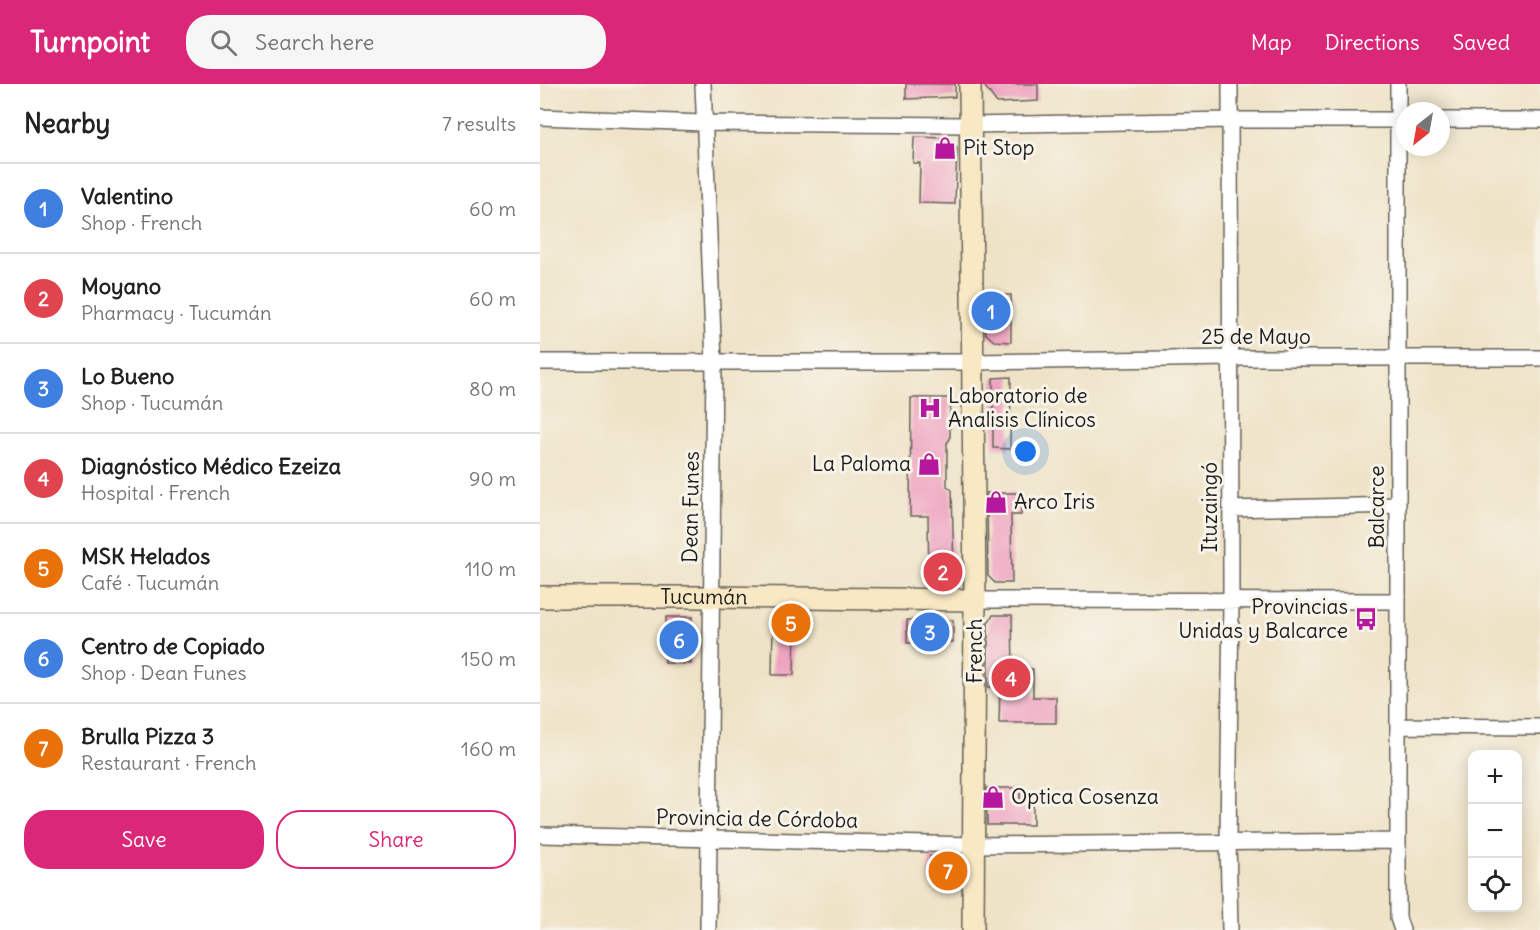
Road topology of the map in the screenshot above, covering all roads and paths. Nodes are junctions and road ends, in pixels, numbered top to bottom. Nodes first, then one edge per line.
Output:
1 (703, 84) edge
2 (970, 84) edge
3 (1230, 84) edge
4 (1398, 84) edge
5 (1400, 102) edge
6 (540, 117) edge
7 (1230, 120) junction
8 (1396, 120) edge
9 (1450, 120) edge
10 (1540, 120) edge
11 (703, 123) junction
12 (970, 125) junction
13 (1401, 156) edge
14 (1399, 357) junction
15 (1231, 358) junction
16 (1540, 358) edge
17 (972, 362) junction
18 (540, 363) edge
19 (714, 363) junction
20 (1398, 505) junction
21 (1231, 509) junction
22 (540, 597) edge
23 (710, 597) junction
24 (975, 600) junction
25 (1231, 601) junction
26 (1397, 601) junction
27 (1400, 726) junction
28 (1540, 727) edge
29 (540, 835) edge
30 (708, 839) junction
31 (1398, 841) junction
32 (1228, 842) junction
33 (973, 845) junction
34 (708, 930) edge
35 (973, 930) edge
36 (1230, 930) edge
37 (1402, 930) edge

1 - 11 street, Dean Funes
2 - 12 street, French
3 - 7 street, Ituzaingó
4 - 5 street, Balcarce
6 - 11 street
7 - 8 street
7 - 12 street
7 - 15 street, Ituzaingó
9 - 10 street
11 - 12 street
11 - 19 street, Dean Funes
12 - 17 street, French
13 - 14 street, Balcarce
14 - 15 street, 25 de Mayo
14 - 16 street, 25 de Mayo
14 - 20 street, Balcarce
15 - 17 street, 25 de Mayo
15 - 21 street, Ituzaingó
17 - 19 street, 25 de Mayo
17 - 24 street, French
18 - 19 street, 25 de Mayo
19 - 23 street, Dean Funes
20 - 21 street
20 - 26 street, Balcarce
21 - 25 street, Ituzaingó
22 - 23 street, Tucumán
23 - 24 street, Tucumán
23 - 30 street, Dean Funes
24 - 25 street
24 - 33 street, French
25 - 26 street
25 - 32 street, Ituzaingó
26 - 27 street, Balcarce
27 - 28 street
27 - 31 street, Balcarce
29 - 30 street, Provincia de Córdoba
30 - 33 street, Provincia de Córdoba
30 - 34 street, Dean Funes
31 - 32 street, Provincia de Córdoba
31 - 37 street, Balcarce
32 - 33 street, Provincia de Córdoba
32 - 36 street, Ituzaingó
33 - 35 street, French

